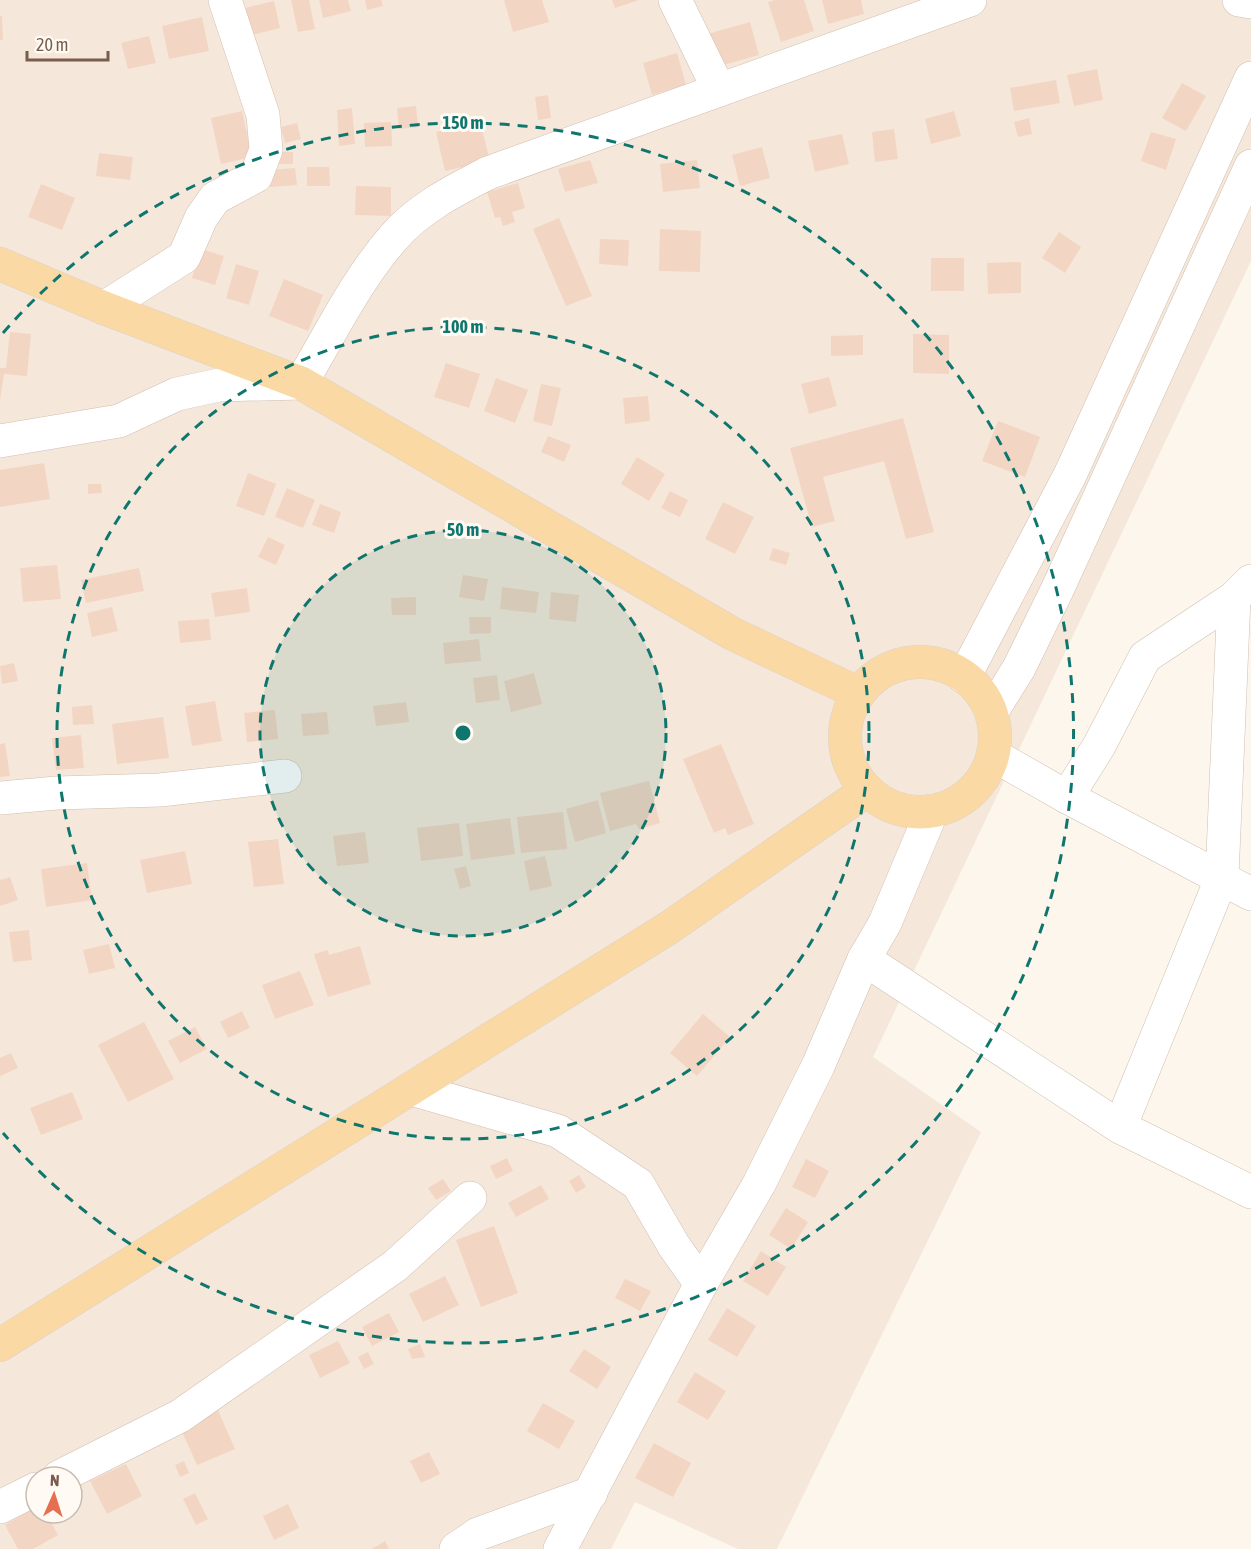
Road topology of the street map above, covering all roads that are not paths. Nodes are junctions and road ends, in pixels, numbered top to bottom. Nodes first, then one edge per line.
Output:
1 (225, 0) edge
2 (675, 0) edge
3 (970, 0) edge
4 (1239, 0) edge
5 (1251, 2) edge
6 (1251, 78) edge
7 (719, 90) junction
8 (1251, 166) edge
9 (0, 264) edge
10 (104, 308) junction
11 (301, 383) junction
12 (0, 441) edge
13 (1243, 589) edge
14 (964, 676) junction
15 (858, 693) junction
16 (991, 713) junction
17 (993, 755) junction
18 (285, 776) dead end
19 (867, 790) junction
20 (1067, 797) junction
21 (0, 798) edge
22 (932, 811) junction
23 (1222, 877) junction
24 (1251, 894) edge
25 (864, 959) junction
26 (411, 1089) junction
27 (1120, 1127) junction
28 (1251, 1192) edge
29 (470, 1197) dead end
30 (701, 1284) junction
31 (0, 1345) edge
32 (83, 1465) edge
33 (591, 1493) junction
34 (24, 1495) edge
35 (0, 1507) edge
36 (456, 1549) edge
37 (560, 1549) edge

1 - 10 street
2 - 7 street
3 - 7 street
4 - 5 street
6 - 14 street
7 - 11 street
8 - 16 street
9 - 10 main road
10 - 11 main road
11 - 12 street
11 - 15 main road
13 - 20 street
13 - 23 street
14 - 15 main road
14 - 16 main road
15 - 19 main road
16 - 17 main road
17 - 20 street
17 - 22 main road
18 - 21 street
19 - 22 main road
19 - 26 main road
20 - 23 street
22 - 25 street
23 - 24 street
23 - 27 street
25 - 27 street
25 - 30 street
26 - 30 street
26 - 31 main road
27 - 28 street
29 - 32 street
30 - 33 street
33 - 36 street
33 - 37 street
34 - 35 street

